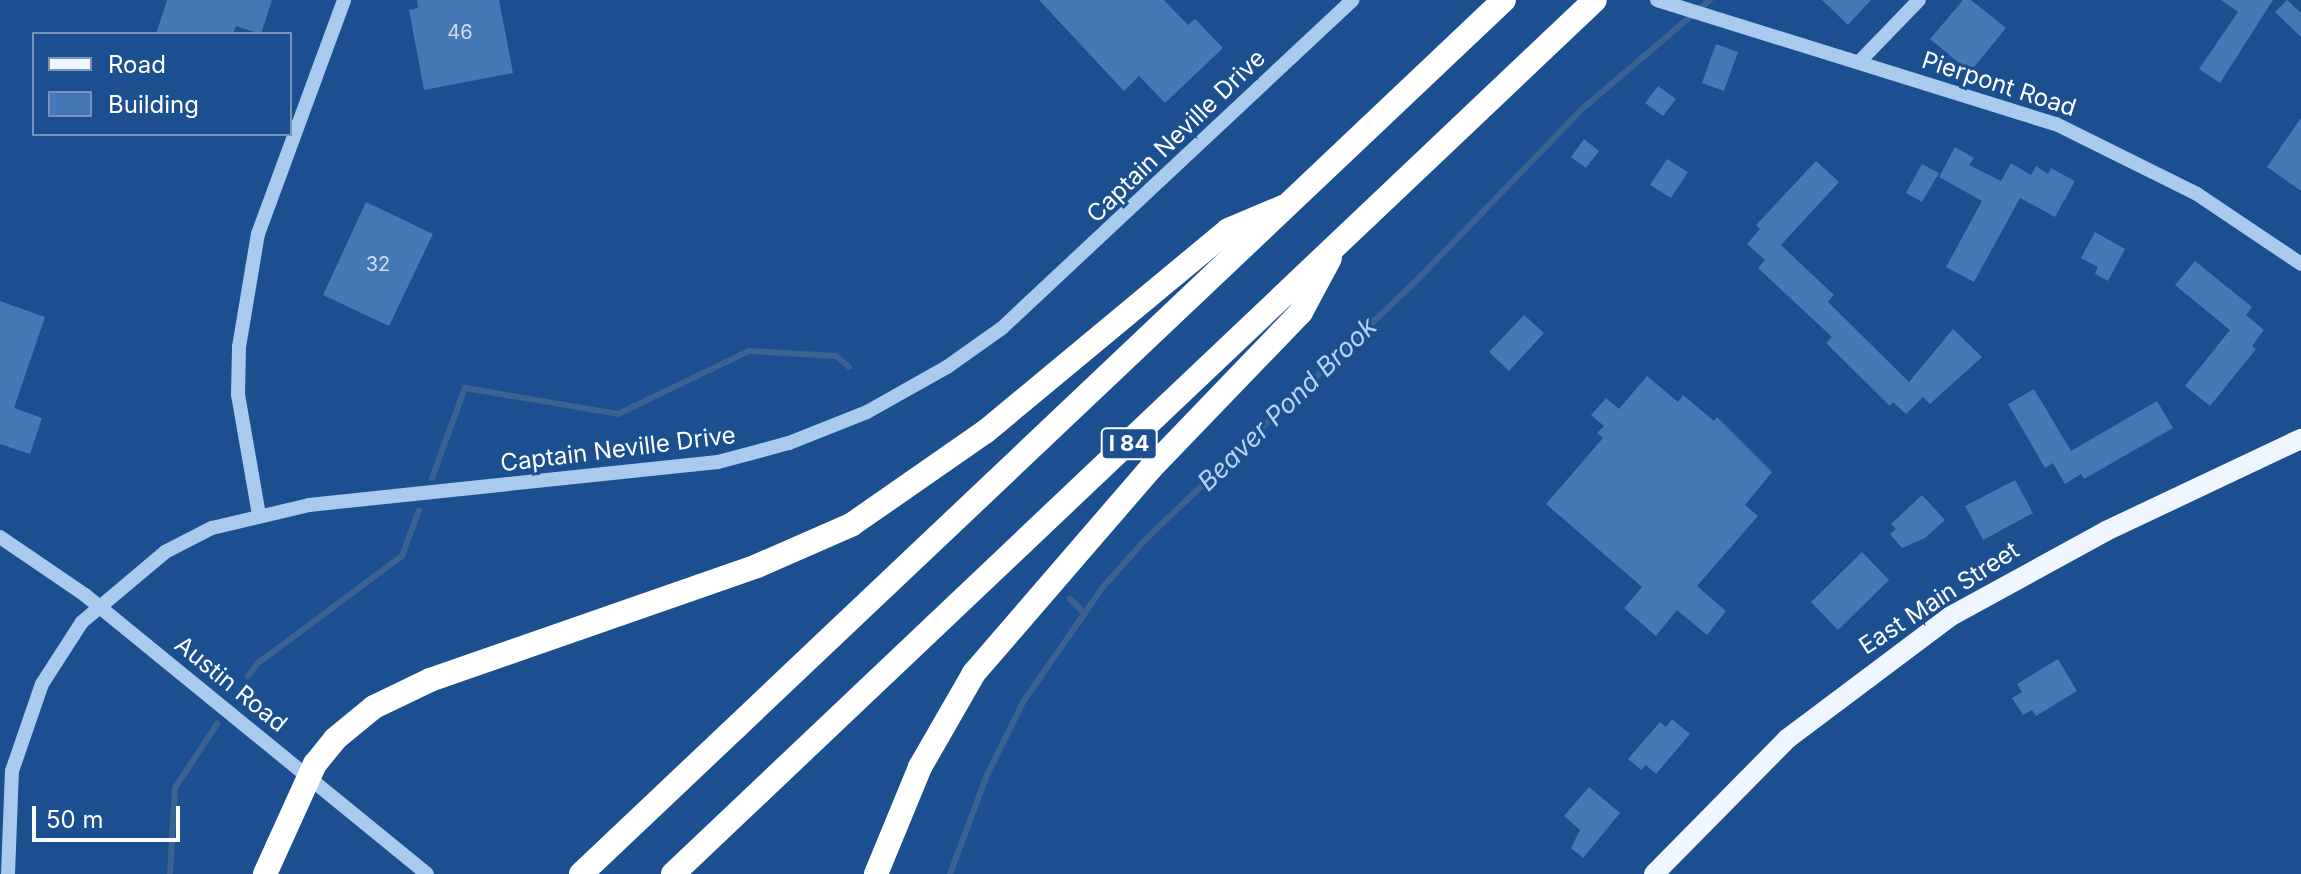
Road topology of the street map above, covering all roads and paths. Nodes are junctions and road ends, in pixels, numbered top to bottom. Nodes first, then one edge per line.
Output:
1 (344, 0) edge
2 (1352, 0) edge
3 (1504, 0) edge
4 (1657, 0) edge
5 (1919, 0) edge
6 (1589, 6) edge
7 (1859, 62) junction
8 (1288, 206) junction
9 (1334, 248) junction
10 (2301, 264) edge
11 (2301, 439) edge
12 (259, 515) junction
13 (0, 537) edge
14 (98, 606) junction
15 (309, 775) junction
16 (8, 874) edge
17 (265, 874) edge
18 (427, 874) edge
19 (581, 874) edge
20 (673, 874) edge
21 (876, 874) edge
22 (1654, 874) edge

1 - 12 street
2 - 12 street, Captain Neville Drive
3 - 8 highway, I 84
4 - 7 street, Pierpont Road
5 - 7 street
6 - 9 highway, I 84
7 - 10 street, Pierpont Road
8 - 15 highway
8 - 19 highway, I 84
9 - 20 highway, I 84
9 - 21 highway
11 - 22 main road, East Main Street
12 - 14 street, Captain Neville Drive
13 - 14 street, Austin Road
14 - 15 street, Austin Road
14 - 16 street, Captain Neville Drive
15 - 17 highway
15 - 18 street, Austin Road

